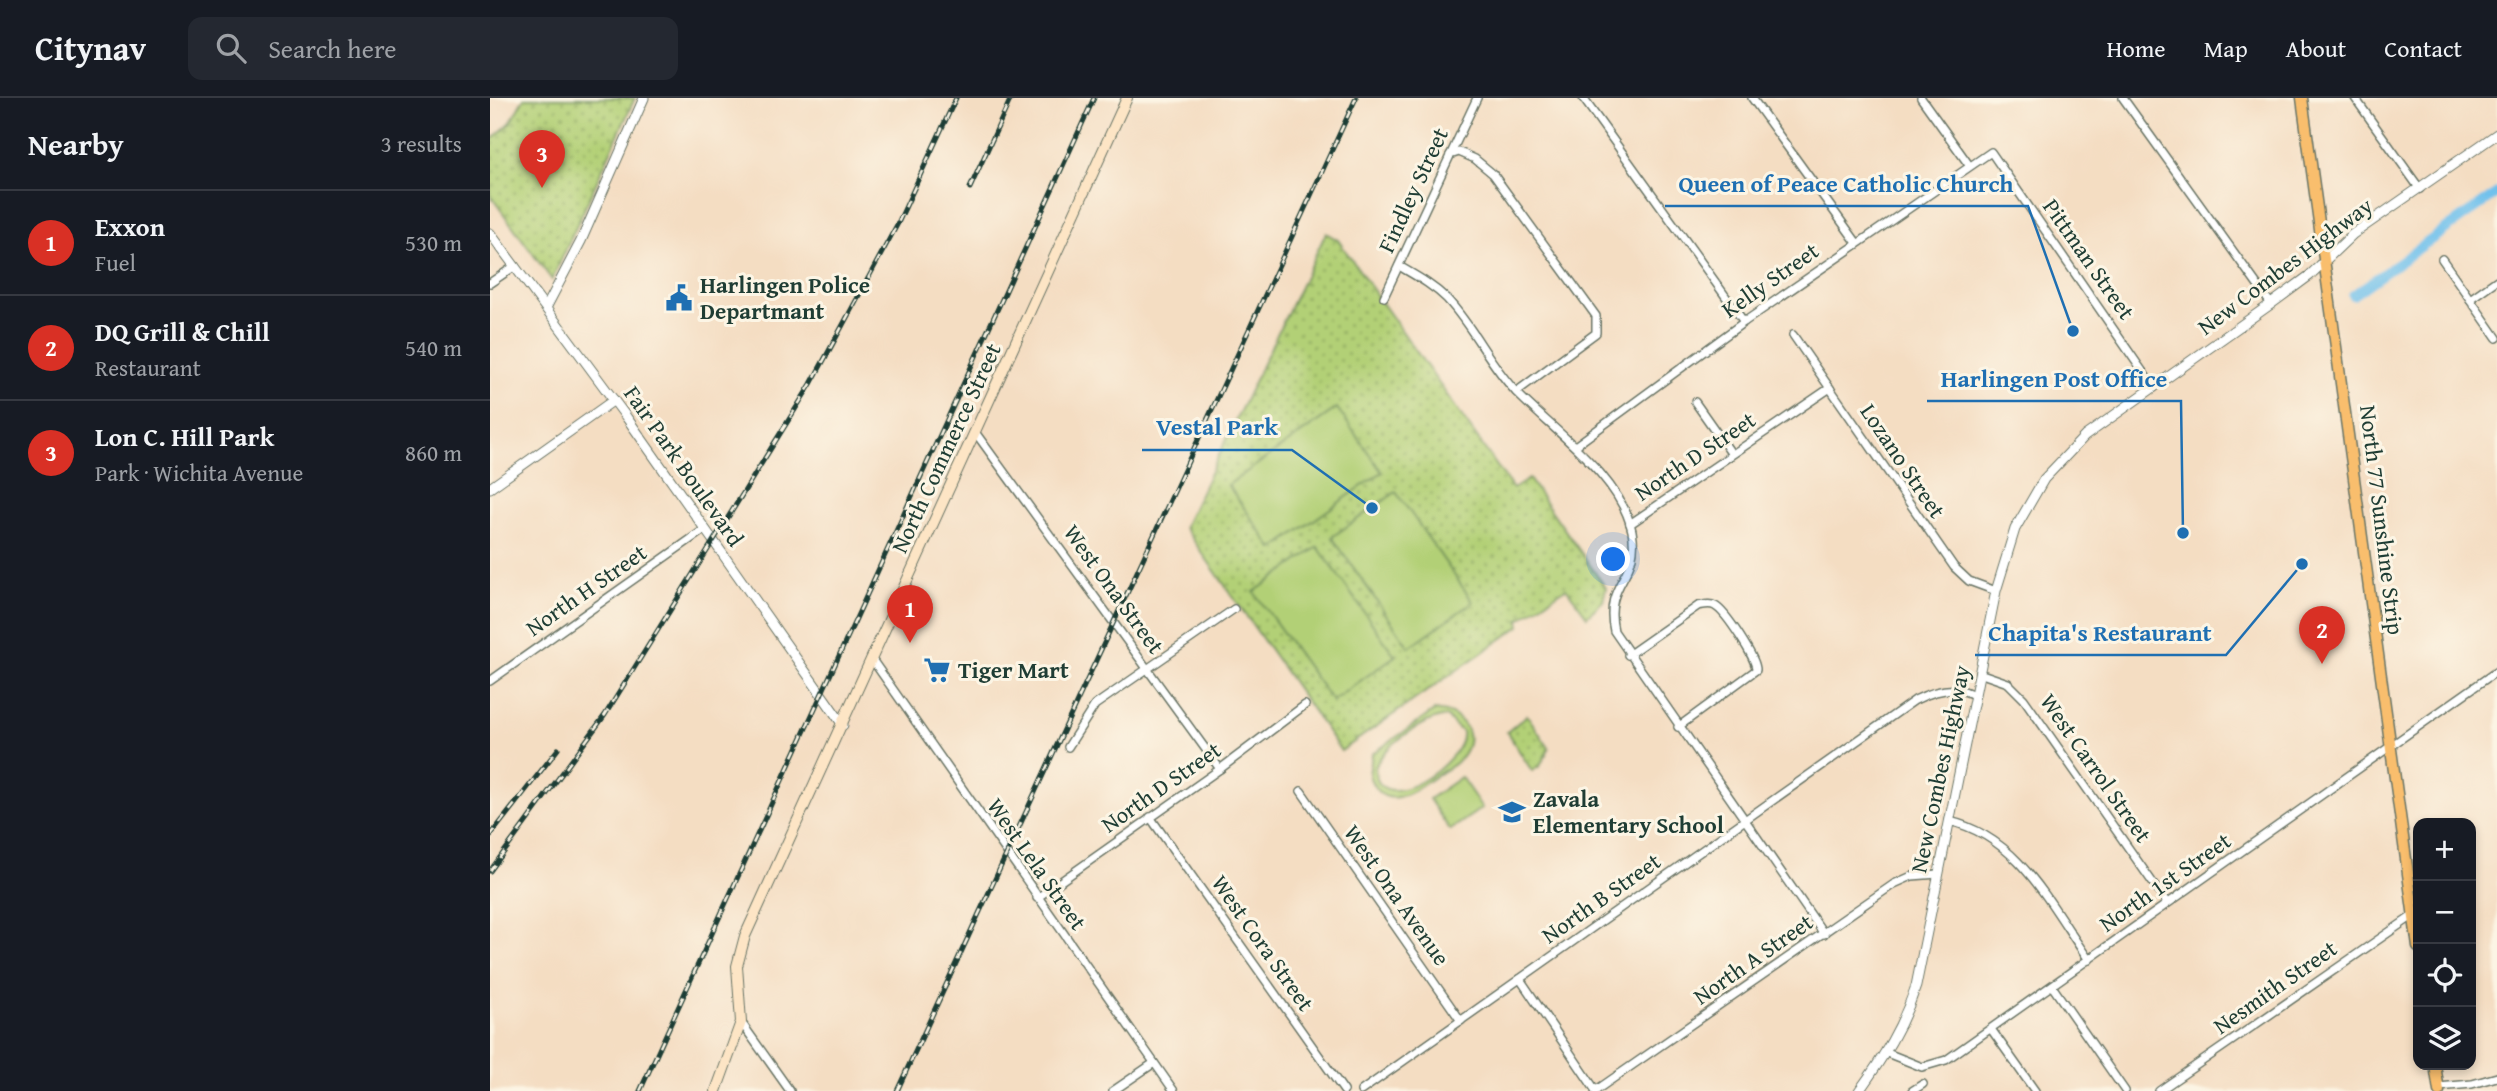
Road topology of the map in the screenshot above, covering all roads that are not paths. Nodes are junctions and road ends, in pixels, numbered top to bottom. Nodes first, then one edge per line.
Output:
1 (644, 98) edge
2 (1128, 98) edge
3 (1476, 98) edge
4 (1584, 98) edge
5 (1752, 98) edge
6 (1921, 98) edge
7 (2123, 98) edge
8 (2302, 98) edge
9 (2355, 98) edge
10 (2497, 134) edge
11 (1991, 152) joint
12 (1450, 155) junction
13 (1969, 165) junction
14 (2420, 189) junction
15 (490, 233) edge
16 (1857, 243) junction
17 (2326, 259) junction
18 (2442, 259) dead end
19 (515, 265) junction
20 (1399, 266) junction
21 (2497, 280) edge
22 (490, 283) edge
23 (1384, 298) dead end
24 (2470, 299) junction
25 (2271, 304) junction
26 (546, 308) junction
27 (1744, 322) junction
28 (1793, 335) dead end
29 (2497, 338) edge
30 (1830, 388) junction
31 (2154, 388) junction
32 (1516, 392) junction
33 (614, 400) junction
34 (1695, 402) dead end
35 (975, 432) junction
36 (1575, 446) junction
37 (1731, 453) junction
38 (490, 488) edge
39 (1630, 524) junction
40 (705, 529) junction
41 (1996, 591) junction
42 (1234, 609) dead end
43 (1628, 655) junction
44 (871, 659) junction
45 (1149, 669) junction
46 (2497, 671) edge
47 (1979, 673) junction
48 (490, 681) edge
49 (1975, 696) junction
50 (1305, 705) dead end
51 (843, 725) junction
52 (1678, 727) junction
53 (1068, 747) dead end
54 (2390, 747) junction
55 (1220, 769) junction
56 (1301, 791) dead end
57 (1150, 817) junction
58 (1744, 821) junction
59 (1949, 821) junction
60 (1938, 874) junction
61 (1037, 898) junction
62 (2167, 903) junction
63 (2413, 908) edge
64 (2413, 916) edge
65 (1824, 934) junction
66 (2089, 960) junction
67 (1520, 979) junction
68 (2052, 986) junction
69 (1461, 1021) junction
70 (741, 1023) junction
71 (1991, 1029) junction
72 (1887, 1053) junction
73 (1154, 1063) junction
74 (2436, 1070) edge
75 (2497, 1077) edge
76 (1923, 1083) dead end
77 (2439, 1089) edge
78 (716, 1091) edge
79 (790, 1091) edge
80 (1113, 1091) edge
81 (1174, 1091) edge
82 (1344, 1091) edge
83 (1361, 1091) edge
84 (1596, 1091) edge
85 (1859, 1091) edge
86 (1912, 1091) edge
87 (2035, 1091) edge
88 (2124, 1091) edge
89 (2159, 1091) edge

1 - 26 street
2 - 35 main road, North Commerce Street
3 - 12 street, Findley Street
4 - 27 street
5 - 16 street
6 - 13 street
7 - 25 street
8 - 17 main road, North 77 Sunshine Strip
9 - 14 street
10 - 14 street, New Combes Highway
11 - 13 street, Kelly Street
11 - 31 street, Pittman Street
12 - 20 street, Findley Street
12 - 32 street
13 - 16 street, Kelly Street
14 - 17 street, New Combes Highway
15 - 19 street, Fair Park Boulevard
16 - 27 street, Kelly Street
17 - 25 street, New Combes Highway
17 - 54 main road, North 77 Sunshine Strip
18 - 24 street
19 - 22 street
19 - 26 street, Fair Park Boulevard
20 - 23 street, Findley Street
20 - 32 street
21 - 24 street
24 - 29 street
25 - 31 street, New Combes Highway
26 - 33 street, Fair Park Boulevard
27 - 36 street, Kelly Street
28 - 30 street, Lozano Street
30 - 37 street, North D Street
30 - 41 street, Lozano Street
31 - 41 street, New Combes Highway
32 - 36 street
33 - 38 street
33 - 40 street, Fair Park Boulevard
34 - 37 street
35 - 44 main road, North Commerce Street
35 - 45 street, West Ona Street
36 - 39 street
37 - 39 street, North D Street
39 - 43 street, North D Street
40 - 48 street, North H Street
40 - 51 street, Fair Park Boulevard
41 - 47 street, New Combes Highway
42 - 45 street
43 - 52 street, North D Street
43 - 52 street
44 - 51 main road, North Commerce Street
44 - 61 street, West Lela Street
45 - 53 street
45 - 55 street, West Ona Street
46 - 54 street, North 1st Street
47 - 49 street, New Combes Highway
47 - 62 street, West Carrol Street
49 - 58 street, North B Street
49 - 59 street, New Combes Highway
50 - 55 street, North D Street
51 - 70 main road, North Commerce Street
52 - 58 street, North D Street
54 - 62 street, North 1st Street
54 - 63 main road, North 77 Sunshine Strip
55 - 57 street, North D Street
56 - 69 street, West Ona Avenue
57 - 61 street, North D Street
57 - 82 street, West Cora Street
58 - 65 street, North D Street
58 - 67 street, North B Street
59 - 60 street, New Combes Highway
59 - 66 street
60 - 65 street, North A Street
60 - 72 street, New Combes Highway
61 - 73 street, West Lela Street
62 - 66 street, North 1st Street
64 - 89 street, Nesmith Street
65 - 84 street, North A Street
66 - 68 street, North 1st Street
67 - 69 street, North B Street
67 - 84 street
68 - 71 street, North 1st Street
68 - 88 street
69 - 83 street, North B Street
70 - 78 main road, North Commerce Street
70 - 79 street
71 - 72 street, North 1st Street
71 - 87 street
72 - 85 street
73 - 80 street
73 - 81 street, West Lela Street
74 - 77 main road
75 - 77 street
76 - 86 street

